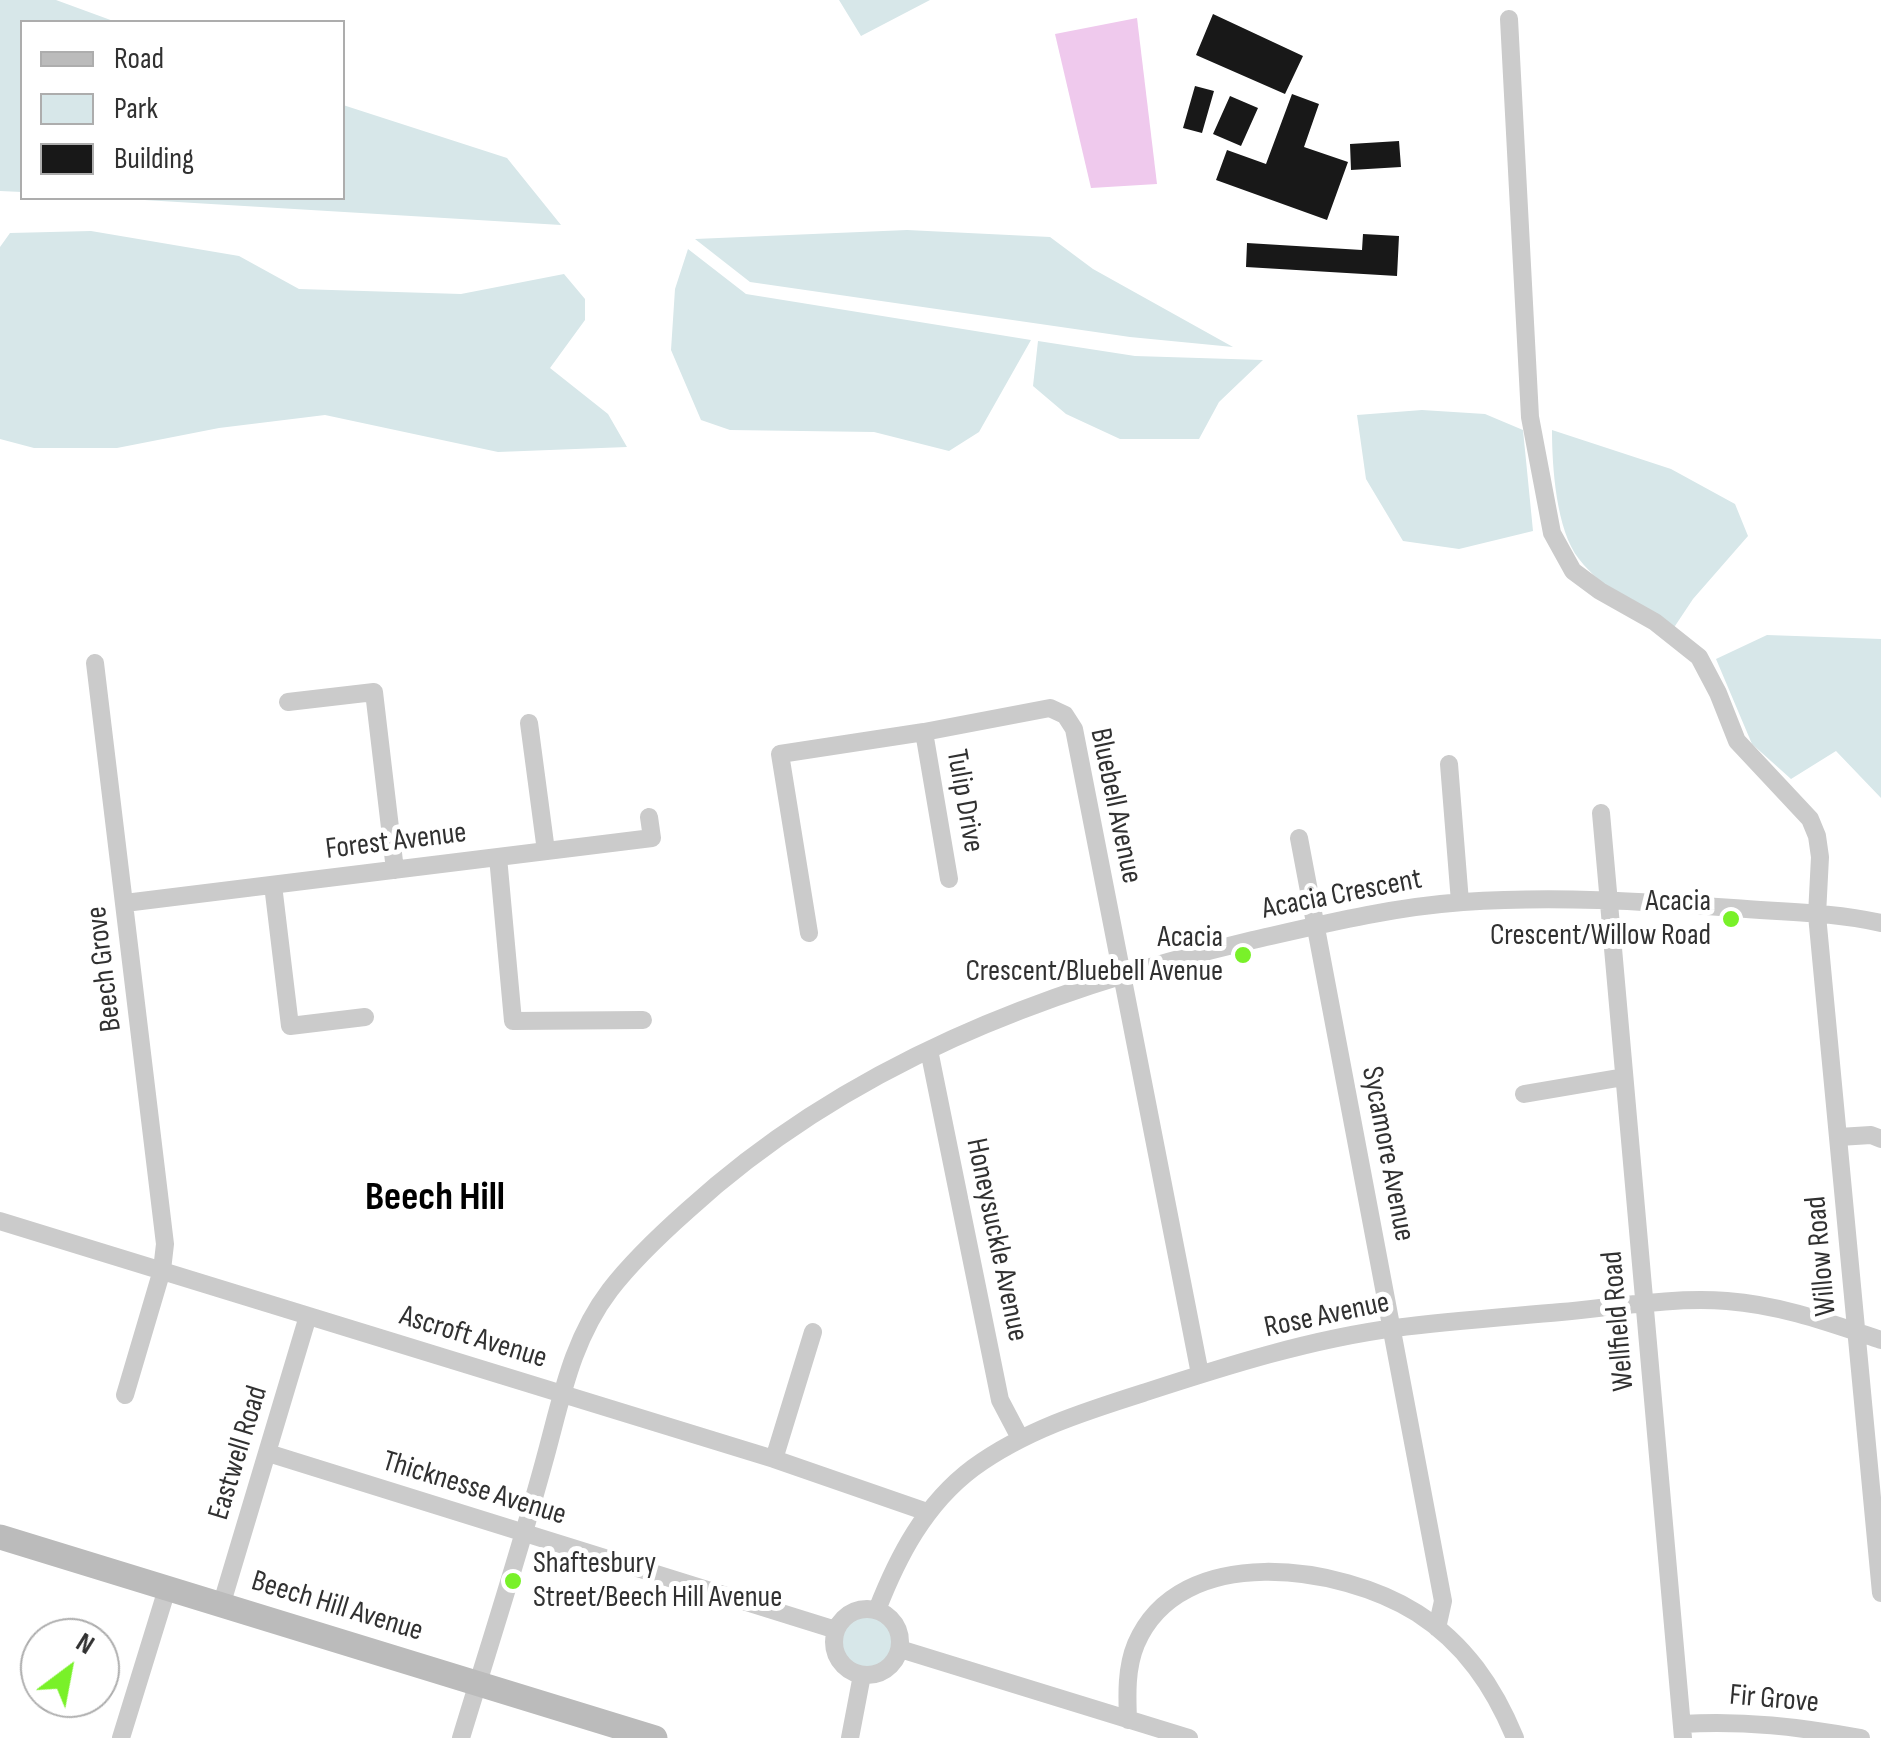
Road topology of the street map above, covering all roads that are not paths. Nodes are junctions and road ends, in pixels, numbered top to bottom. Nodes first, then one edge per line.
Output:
1 (1508, 19) dead end
2 (94, 663) dead end
3 (288, 702) dead end
4 (529, 722) dead end
5 (924, 732) junction
6 (1449, 764) dead end
7 (1601, 813) dead end
8 (649, 817) dead end
9 (1299, 838) dead end
10 (546, 851) junction
11 (498, 857) junction
12 (395, 870) junction
13 (949, 879) dead end
14 (273, 884) junction
15 (1608, 898) junction
16 (1460, 902) junction
17 (125, 903) junction
18 (1818, 915) junction
19 (1881, 923) edge
20 (1315, 926) junction
21 (809, 933) dead end
22 (1122, 975) junction
23 (365, 1018) dead end
24 (643, 1020) dead end
25 (929, 1050) junction
26 (1624, 1077) junction
27 (1524, 1094) dead end
28 (1839, 1137) junction
29 (1881, 1139) edge
30 (0, 1220) edge
31 (162, 1270) junction
32 (1645, 1304) junction
33 (308, 1316) junction
34 (1392, 1328) junction
35 (813, 1332) dead end
36 (1856, 1332) junction
37 (1881, 1340) edge
38 (1200, 1374) junction
39 (560, 1394) junction
40 (125, 1395) dead end
41 (1020, 1438) junction
42 (268, 1453) junction
43 (774, 1459) junction
44 (928, 1512) junction
45 (523, 1532) junction
46 (0, 1538) edge
47 (1880, 1559) edge
48 (167, 1589) junction
49 (1881, 1592) edge
50 (220, 1606) junction
51 (877, 1610) junction
52 (1437, 1628) junction
53 (836, 1630) junction
54 (900, 1649) junction
55 (862, 1676) junction
56 (478, 1682) junction
57 (1128, 1720) junction
58 (1682, 1731) edge
59 (121, 1738) edge
60 (461, 1738) edge
61 (656, 1738) edge
62 (850, 1738) edge
63 (1189, 1738) edge
64 (1515, 1738) edge
65 (1861, 1738) edge

1 - 18 street, Willow Road
2 - 17 street, Beech Grove
3 - 12 street
4 - 10 street
5 - 13 street, Tulip Drive
5 - 21 street, Bluebell Avenue
5 - 22 street, Bluebell Avenue
6 - 16 street
7 - 15 street, Wellfield Road
8 - 10 street, Forest Avenue
9 - 20 street, Sycamore Avenue
10 - 11 street, Forest Avenue
11 - 12 street, Forest Avenue
11 - 24 street
12 - 14 street, Forest Avenue
14 - 17 street, Forest Avenue
14 - 23 street
15 - 16 street, Acacia Crescent
15 - 18 street, Acacia Crescent
15 - 26 street, Wellfield Road
16 - 20 street, Acacia Crescent
17 - 31 street, Beech Grove
18 - 19 street, Acacia Crescent
18 - 28 street, Willow Road
20 - 22 street, Acacia Crescent
20 - 34 street, Sycamore Avenue
22 - 25 street, Acacia Crescent
22 - 38 street, Bluebell Avenue
25 - 39 street, Acacia Crescent
25 - 41 street, Honeysuckle Avenue
26 - 27 street
26 - 32 street, Wellfield Road
28 - 29 street
28 - 36 street, Willow Road
30 - 31 street, Ascroft Avenue
31 - 33 street, Ascroft Avenue
31 - 40 street, Beech Grove
32 - 34 street, Rose Avenue
32 - 36 street, Rose Avenue
32 - 58 street, Wellfield Road
33 - 39 street, Ascroft Avenue
33 - 42 street, Eastwell Road
34 - 38 street, Rose Avenue
34 - 52 street, Sycamore Avenue
35 - 43 street
36 - 37 street, Rose Avenue
36 - 47 street, Willow Road
38 - 41 street, Rose Avenue
39 - 43 street, Ascroft Avenue
39 - 45 street, Acacia Crescent
41 - 44 street, Rose Avenue
42 - 45 street, Thicknesse Avenue
42 - 50 street, Eastwell Road
43 - 44 street, Ascroft Avenue
44 - 51 street, Rose Avenue
45 - 53 street, Thicknesse Avenue
45 - 56 street, Acacia Crescent
46 - 48 street, Beech Hill Avenue
47 - 49 street, Willow Road
48 - 50 street, Beech Hill Avenue
48 - 59 street
50 - 56 street, Beech Hill Avenue
51 - 53 street
51 - 54 street
52 - 57 street
52 - 64 street
53 - 55 street
54 - 55 street
54 - 57 street
55 - 62 street
56 - 60 street, Acacia Crescent
56 - 61 street, Beech Hill Avenue
57 - 63 street
58 - 65 street, Fir Grove

